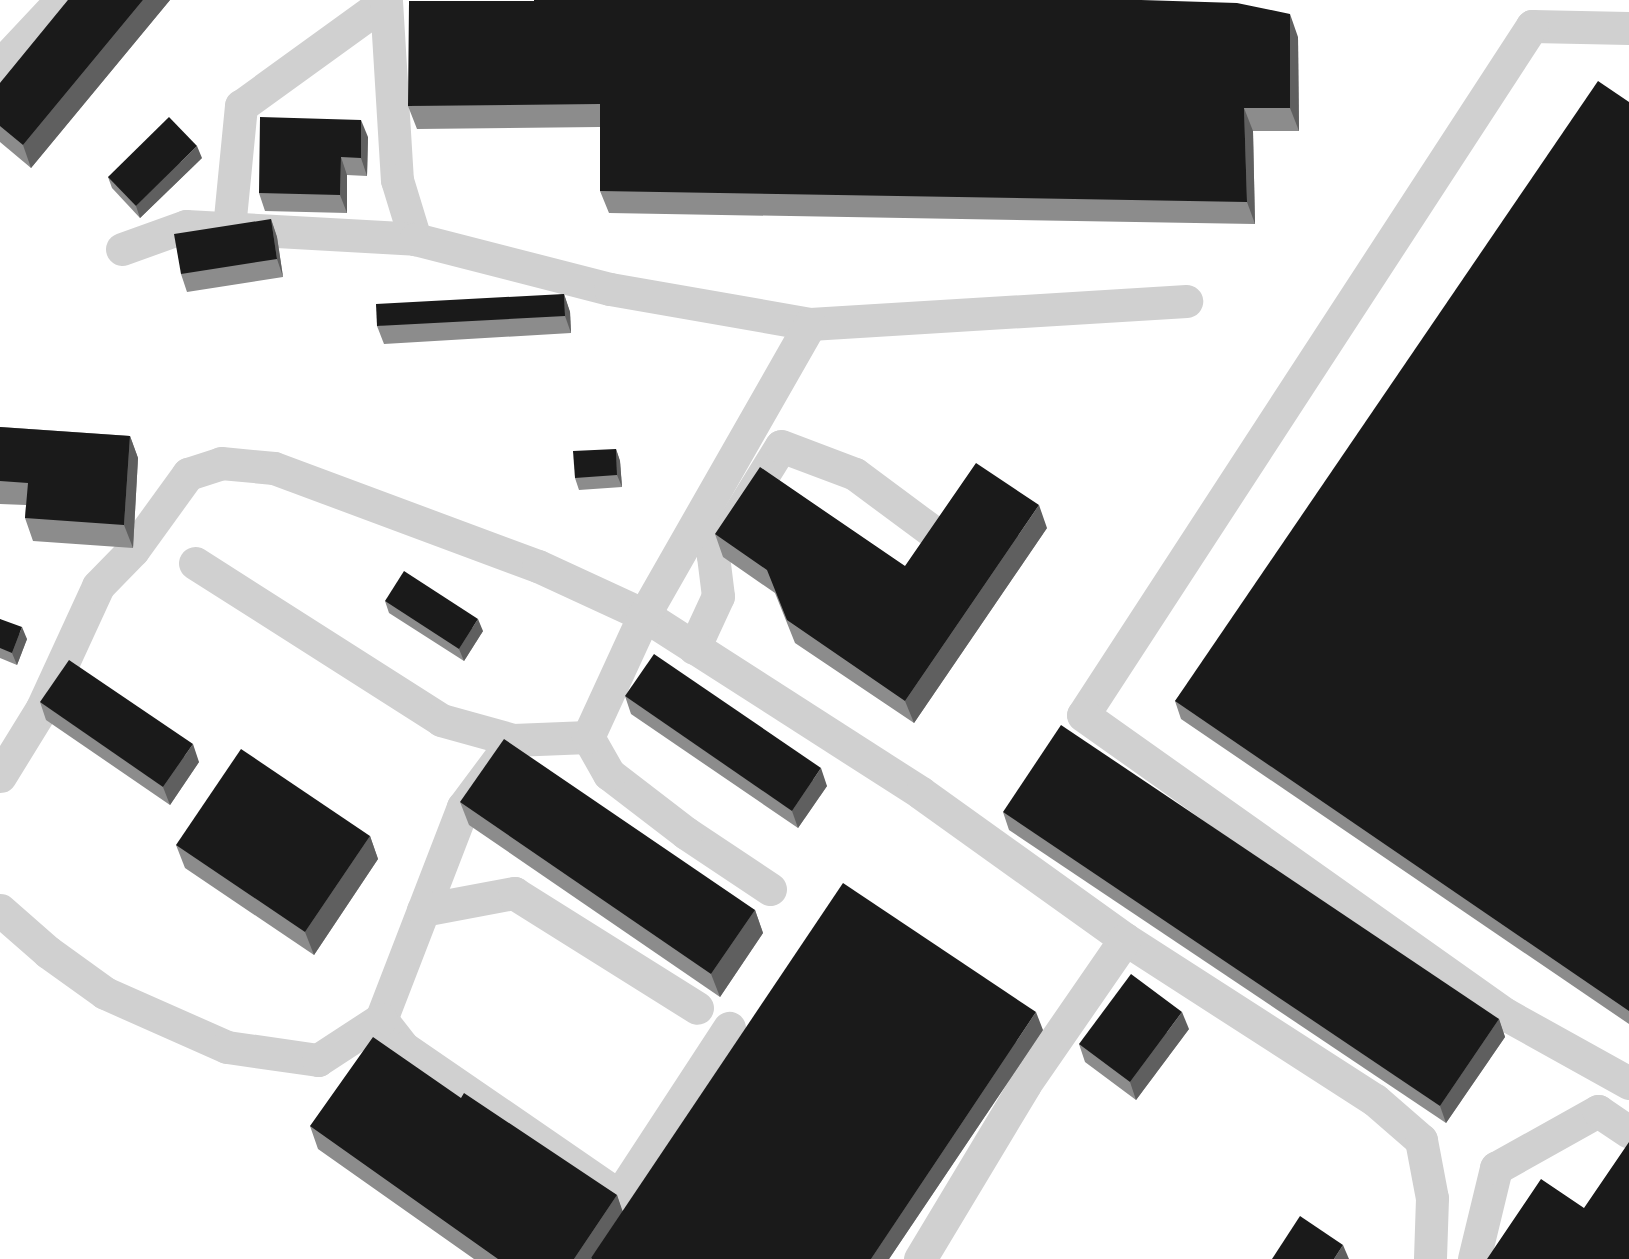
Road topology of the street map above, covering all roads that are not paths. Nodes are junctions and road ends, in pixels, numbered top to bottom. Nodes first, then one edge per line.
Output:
1 (61, 0) edge
2 (1629, 28) edge
3 (0, 65) edge
4 (229, 228) junction
5 (416, 239) junction
6 (122, 249) dead end
7 (1186, 301) dead end
8 (810, 324) junction
9 (929, 529) edge
10 (195, 563) dead end
11 (644, 615) junction
12 (694, 648) junction
13 (588, 737) junction
14 (513, 740) junction
15 (0, 777) edge
16 (770, 889) dead end
17 (0, 910) edge
18 (423, 910) junction
19 (1125, 939) junction
20 (697, 1008) dead end
21 (381, 1019) junction
22 (729, 1028) dead end
23 (1629, 1083) edge
24 (1629, 1132) edge
25 (920, 1259) edge
26 (1430, 1259) edge
27 (1473, 1259) edge

1 - 3 lane
2 - 23 lane
4 - 5 lane
4 - 5 lane
4 - 6 lane
5 - 8 lane
7 - 8 lane
8 - 11 lane
9 - 12 lane
10 - 14 lane
11 - 12 lane
11 - 13 lane
11 - 15 lane
12 - 19 lane
13 - 14 lane
13 - 16 lane
14 - 18 lane
17 - 21 lane
18 - 20 lane
18 - 21 lane
19 - 25 lane
19 - 26 lane
21 - 22 lane
24 - 27 lane

